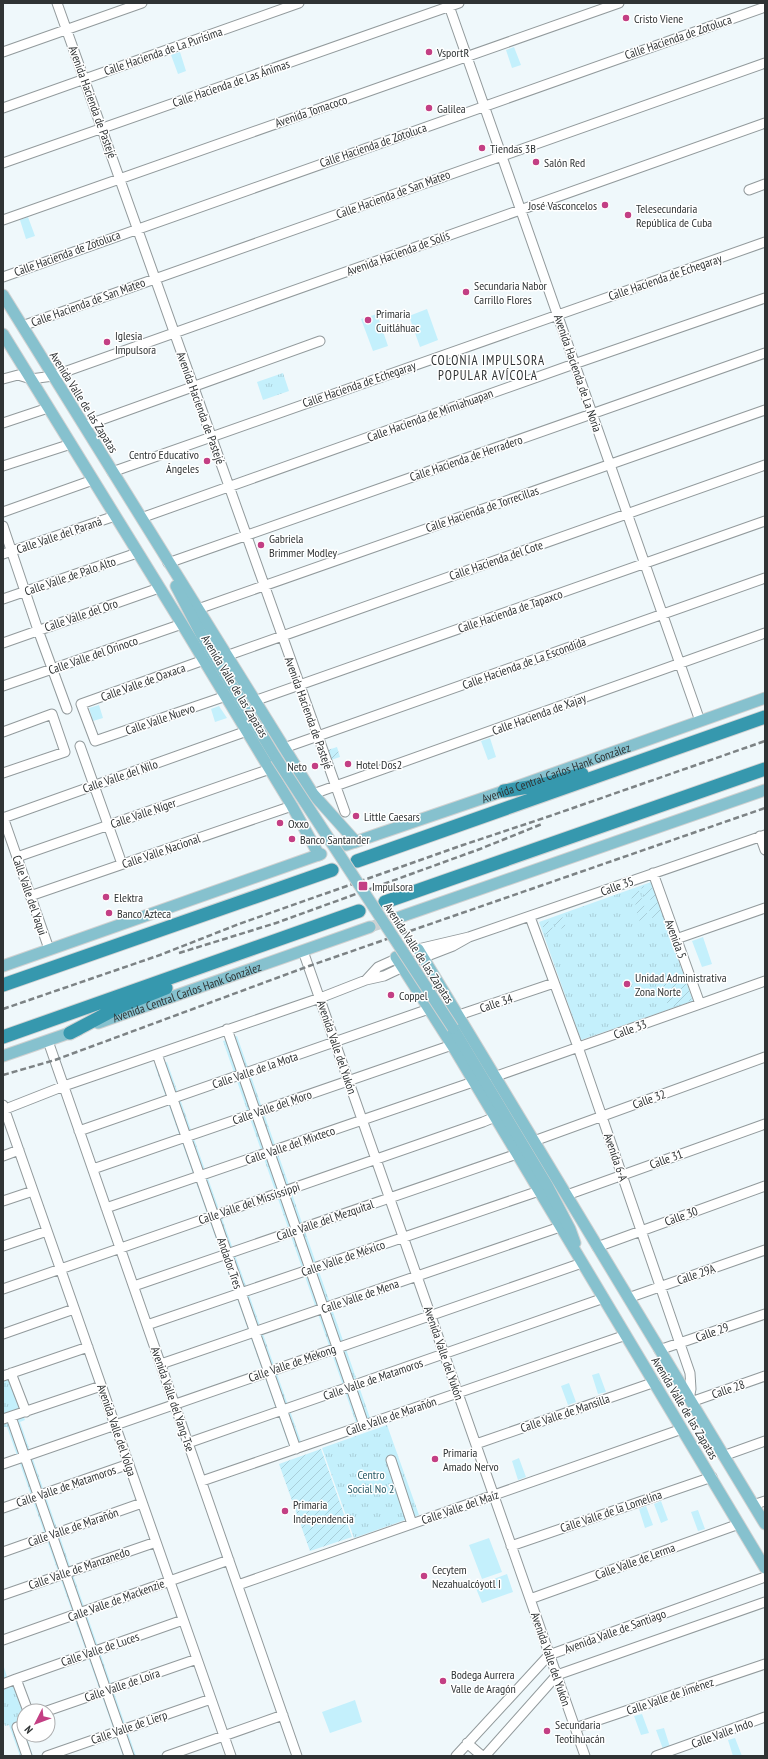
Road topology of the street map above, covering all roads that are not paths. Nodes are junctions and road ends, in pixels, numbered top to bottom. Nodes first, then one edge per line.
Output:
1 (58, 3) edge
2 (142, 3) edge
3 (299, 3) edge
4 (459, 3) edge
5 (619, 3) edge
6 (448, 5) edge
7 (765, 7) edge
8 (67, 30) junction
9 (3, 52) edge
10 (466, 57) junction
11 (765, 63) edge
12 (84, 79) junction
13 (484, 106) junction
14 (3, 108) edge
15 (765, 123) edge
16 (102, 128) junction
17 (501, 155) junction
18 (3, 163) edge
19 (120, 179) junction
20 (765, 184) edge
21 (749, 190) dead end
22 (520, 210) junction
23 (3, 220) edge
24 (137, 228) junction
25 (765, 242) edge
26 (3, 277) edge
27 (155, 278) junction
28 (3, 295) edge
29 (765, 298) edge
30 (557, 314) junction
31 (22, 326) junction
32 (174, 333) junction
33 (3, 336) edge
34 (320, 341) dead end
35 (765, 353) edge
36 (574, 364) junction
37 (53, 376) junction
38 (3, 379) edge
39 (31, 380) junction
40 (194, 386) junction
41 (48, 408) junction
42 (765, 410) edge
43 (592, 414) junction
44 (3, 424) edge
45 (84, 426) junction
46 (211, 436) junction
47 (71, 444) junction
48 (610, 464) junction
49 (765, 465) edge
50 (3, 466) edge
51 (112, 472) junction
52 (93, 480) junction
53 (229, 487) junction
54 (3, 512) edge
55 (627, 514) junction
56 (115, 516) junction
57 (140, 518) junction
58 (765, 521) edge
59 (3, 526) edge
60 (246, 535) junction
61 (7, 553) edge
62 (137, 553) junction
63 (168, 563) junction
64 (644, 564) junction
65 (765, 578) edge
66 (264, 586) junction
67 (159, 588) junction
68 (25, 591) junction
69 (3, 599) edge
70 (198, 609) junction
71 (662, 614) junction
72 (182, 624) junction
73 (38, 630) junction
74 (765, 633) edge
75 (282, 635) junction
76 (202, 636) junction
77 (3, 643) edge
78 (226, 656) junction
79 (204, 660) junction
80 (680, 664) junction
81 (52, 670) junction
82 (299, 685) junction
83 (3, 686) edge
84 (226, 696) junction
85 (765, 698) edge
86 (254, 701) junction
87 (67, 709) dead end
88 (765, 717) edge
89 (700, 721) junction
90 (3, 732) edge
91 (242, 733) junction
92 (318, 736) junction
93 (94, 741) joint
94 (80, 746) dead end
95 (284, 748) junction
96 (295, 766) junction
97 (616, 769) junction
98 (765, 769) edge
99 (3, 773) edge
100 (272, 773) junction
101 (94, 786) junction
102 (335, 786) junction
103 (765, 790) edge
104 (504, 792) junction
105 (313, 794) junction
106 (292, 806) junction
107 (345, 812) dead end
108 (3, 818) edge
109 (108, 825) junction
110 (762, 836) edge
111 (351, 844) joint
112 (765, 850) edge
113 (17, 857) junction
114 (357, 861) dead end
115 (122, 864) junction
116 (332, 870) dead end
117 (653, 873) junction
118 (30, 896) junction
119 (385, 902) dead end
120 (765, 908) edge
121 (359, 911) dead end
122 (530, 917) junction
123 (397, 918) tunnel mouth
124 (370, 927) tunnel mouth
125 (676, 939) junction
126 (260, 946) junction
127 (49, 950) junction
128 (303, 951) junction
129 (420, 953) junction
130 (396, 957) junction
131 (3, 966) edge
132 (403, 967) junction
133 (366, 980) junction
134 (765, 981) edge
135 (554, 983) junction
136 (3, 985) edge
137 (442, 992) junction
138 (320, 998) junction
139 (424, 999) junction
140 (449, 1002) junction
141 (700, 1004) junction
142 (430, 1009) junction
143 (458, 1016) junction
144 (438, 1022) junction
145 (227, 1029) junction
146 (70, 1033) junction
147 (3, 1037) edge
148 (48, 1041) junction
149 (335, 1042) junction
150 (452, 1045) junction
151 (578, 1048) junction
152 (157, 1054) junction
153 (3, 1056) edge
154 (765, 1057) edge
155 (242, 1074) junction
156 (494, 1077) junction
157 (349, 1081) junction
158 (473, 1082) junction
159 (64, 1086) junction
160 (172, 1099) junction
161 (4, 1108) edge
162 (256, 1113) junction
163 (602, 1116) junction
164 (495, 1117) junction
165 (363, 1120) junction
166 (765, 1124) edge
167 (79, 1131) junction
168 (186, 1137) junction
169 (534, 1141) junction
170 (19, 1150) junction
171 (269, 1152) junction
172 (517, 1154) junction
173 (3, 1156) edge
174 (376, 1159) junction
175 (93, 1169) junction
176 (622, 1175) junction
177 (200, 1176) junction
178 (765, 1186) edge
179 (543, 1188) junction
180 (33, 1191) junction
181 (283, 1192) junction
182 (567, 1195) junction
183 (390, 1198) junction
184 (3, 1202) edge
185 (106, 1208) junction
186 (214, 1216) junction
187 (560, 1227) junction
188 (296, 1230) junction
189 (641, 1230) junction
190 (47, 1231) junction
191 (404, 1237) junction
192 (3, 1246) edge
193 (597, 1247) junction
194 (120, 1248) junction
195 (765, 1250) edge
196 (227, 1254) junction
197 (582, 1263) junction
198 (60, 1269) junction
199 (310, 1269) junction
200 (417, 1276) junction
201 (134, 1286) junction
202 (661, 1286) junction
203 (3, 1289) edge
204 (241, 1293) junction
205 (604, 1298) junction
206 (628, 1298) junction
207 (324, 1308) junction
208 (74, 1309) junction
209 (765, 1314) edge
210 (431, 1315) junction
211 (147, 1325) junction
212 (255, 1332) junction
213 (3, 1334) edge
214 (626, 1334) junction
215 (681, 1344) junction
216 (88, 1347) junction
217 (337, 1348) junction
218 (659, 1350) junction
219 (444, 1354) junction
220 (161, 1364) junction
221 (268, 1371) junction
222 (7, 1374) edge
223 (765, 1376) edge
224 (655, 1382) junction
225 (101, 1386) junction
226 (351, 1386) junction
227 (458, 1393) junction
228 (690, 1400) junction
229 (175, 1404) junction
230 (282, 1410) junction
231 (26, 1412) junction
232 (7, 1418) edge
233 (115, 1424) junction
234 (364, 1425) junction
235 (682, 1429) junction
236 (765, 1441) edge
237 (188, 1443) junction
238 (476, 1444) junction
239 (296, 1449) junction
240 (25, 1456) junction
241 (723, 1456) junction
242 (391, 1460) dead end
243 (3, 1464) edge
244 (129, 1464) junction
245 (712, 1477) junction
246 (202, 1481) junction
247 (494, 1495) junction
248 (38, 1496) junction
249 (765, 1501) edge
250 (142, 1503) junction
251 (753, 1505) junction
252 (3, 1508) edge
253 (412, 1524) junction
254 (739, 1524) junction
255 (765, 1524) edge
256 (52, 1534) junction
257 (156, 1542) junction
258 (511, 1546) junction
259 (3, 1552) edge
260 (229, 1560) junction
261 (765, 1568) edge
262 (66, 1573) junction
263 (765, 1578) edge
264 (170, 1581) junction
265 (238, 1585) junction
266 (3, 1595) edge
267 (530, 1599) junction
268 (765, 1602) edge
269 (79, 1613) junction
270 (183, 1620) junction
271 (3, 1640) edge
272 (93, 1652) junction
273 (549, 1655) junction
274 (197, 1659) junction
275 (765, 1664) edge
276 (556, 1675) junction
277 (16, 1679) junction
278 (3, 1684) edge
279 (106, 1690) junction
280 (211, 1699) junction
281 (25, 1703) edge
282 (56, 1708) edge
283 (283, 1715) junction
284 (765, 1717) edge
285 (575, 1728) junction
286 (120, 1730) junction
287 (224, 1736) junction
288 (467, 1742) junction
289 (23, 1743) edge
290 (27, 1756) edge
291 (47, 1756) edge
292 (130, 1756) edge
293 (168, 1756) edge
294 (231, 1756) edge
295 (298, 1756) edge
296 (456, 1756) edge
297 (482, 1756) edge
298 (485, 1756) edge
299 (585, 1756) edge
300 (656, 1756) edge

1 - 8 street, Avenida Hacienda de Pastejé
2 - 8 street
3 - 12 street, Calle Hacienda de La Purísima
4 - 6 street, Calle Hacienda de Las Ánimas
5 - 10 street, Avenida Tomacoco
6 - 10 street, Avenida Hacienda de La Noria
6 - 16 street, Calle Hacienda de Las Ánimas
7 - 13 street, Calle Hacienda de Zotoluca
8 - 9 street
8 - 12 street, Avenida Hacienda de Pastejé
10 - 13 street, Avenida Hacienda de La Noria
10 - 19 street, Avenida Tomacoco
11 - 17 street, Calle Hacienda de San Mateo
12 - 14 street, Calle Hacienda de La Purísima
12 - 16 street, Avenida Hacienda de Pastejé
13 - 17 street, Avenida Hacienda de La Noria
13 - 24 street, Calle Hacienda de Zotoluca
15 - 22 street, Avenida Hacienda de Solís
16 - 18 street, Calle Hacienda de Las Ánimas
16 - 19 street, Avenida Hacienda de Pastejé
17 - 22 street, Avenida Hacienda de La Noria
17 - 27 street, Calle Hacienda de San Mateo
19 - 23 street, Avenida Tomacoco
19 - 24 street, Avenida Hacienda de Pastejé
20 - 21 street
22 - 30 street, Avenida Hacienda de La Noria
22 - 32 street, Avenida Hacienda de Solís
24 - 26 street, Calle Hacienda de Zotoluca
24 - 27 street, Avenida Hacienda de Pastejé
25 - 30 street, Calle Hacienda de Echegaray
27 - 31 street, Calle Hacienda de San Mateo
27 - 32 street, Avenida Hacienda de Pastejé
28 - 31 main road, Avenida Valle de las Zapatas
29 - 36 street, Calle Hacienda de Mimiahuapan
30 - 36 street, Avenida Hacienda de La Noria
30 - 46 street, Calle Hacienda de Echegaray
31 - 37 main road, Avenida Valle de las Zapatas
32 - 37 street, Avenida Hacienda de Solís
32 - 40 street, Avenida Hacienda de Pastejé
33 - 39 main road, Avenida Valle de las Zapatas
34 - 40 street
35 - 43 street, Calle Hacienda de Herradero
36 - 43 street, Avenida Hacienda de La Noria
36 - 53 street, Calle Hacienda de Mimiahuapan
37 - 39 street, Avenida Hacienda de Solís
37 - 45 main road, Avenida Valle de las Zapatas
38 - 39 street
39 - 41 main road, Avenida Valle de las Zapatas
40 - 45 street
40 - 46 street, Avenida Hacienda de Pastejé
41 - 44 street
41 - 47 main road, Avenida Valle de las Zapatas
42 - 48 street, Calle Hacienda de Torrecillas
43 - 48 street, Avenida Hacienda de La Noria
43 - 60 street, Calle Hacienda de Herradero
45 - 51 main road, Avenida Valle de las Zapatas
46 - 51 street, Calle Hacienda de Echegaray
46 - 53 street, Avenida Hacienda de Pastejé
47 - 50 street
47 - 52 main road, Avenida Valle de las Zapatas
48 - 55 street, Avenida Hacienda de La Noria
48 - 66 street, Calle Hacienda de Torrecillas
49 - 55 street, Calle Hacienda del Cote
51 - 57 main road, Avenida Valle de las Zapatas
52 - 54 street
52 - 56 main road, Avenida Valle de las Zapatas
53 - 57 street, Calle Hacienda de Mimiahuapan
53 - 60 street, Avenida Hacienda de Pastejé
55 - 64 street, Avenida Hacienda de La Noria
55 - 75 street, Calle Hacienda del Cote
56 - 61 street, Calle Valle del Paraná
56 - 62 main road, Avenida Valle de las Zapatas
57 - 63 main road, Avenida Valle de las Zapatas
58 - 64 street, Calle Hacienda de Tapaxco
59 - 61 street
60 - 63 street, Calle Hacienda de Herradero
60 - 66 street, Avenida Hacienda de Pastejé
61 - 68 street
62 - 67 main road, Avenida Valle de las Zapatas
62 - 68 street, Calle Valle de Palo Alto
62 - 76 main road, Avenida Valle de las Zapatas
63 - 70 main road, Avenida Valle de las Zapatas
63 - 76 main road, Avenida Valle de las Zapatas
64 - 71 street, Avenida Hacienda de La Noria
64 - 82 street, Calle Hacienda de Tapaxco
65 - 71 street, Calle Hacienda de La Escondida
66 - 70 street, Calle Hacienda de Torrecillas
66 - 75 street, Avenida Hacienda de Pastejé
67 - 72 main road, Avenida Valle de las Zapatas
67 - 73 street, Calle Valle del Oro
68 - 69 street, Calle Valle de Palo Alto
68 - 73 street
70 - 78 main road, Avenida Valle de las Zapatas
71 - 80 street, Avenida Hacienda de La Noria
71 - 92 street, Calle Hacienda de La Escondida
72 - 79 main road, Avenida Valle de las Zapatas
72 - 81 street, Calle Valle del Orinoco
73 - 77 street, Calle Valle del Oro
73 - 81 street
74 - 80 street, Calle Hacienda de Xajay
75 - 78 street, Calle Hacienda del Cote
75 - 82 street, Avenida Hacienda de Pastejé
76 - 179 main road, Avenida Valle de las Zapatas, bridge
78 - 86 main road, Avenida Valle de las Zapatas
79 - 84 main road, Avenida Valle de las Zapatas
79 - 93 street, Calle Valle de Oaxaca
80 - 89 street, Avenida Hacienda de La Noria
80 - 102 street, Calle Hacienda de Xajay
81 - 83 street, Calle Valle del Orinoco
81 - 87 street
82 - 86 street, Calle Hacienda de Tapaxco
82 - 92 street, Avenida Hacienda de Pastejé
84 - 91 main road, Avenida Valle de las Zapatas
84 - 93 street, Calle Valle Nuevo
85 - 89 main road, Avenida Central Carlos Hank González
86 - 95 main road, Avenida Valle de las Zapatas
88 - 97 highway, Avenida Central Carlos Hank González
89 - 104 main road, Avenida Central Carlos Hank González
90 - 99 street
91 - 100 main road, Avenida Valle de las Zapatas
91 - 101 street, Calle Valle del Nilo
92 - 95 street, Calle Hacienda de La Escondida
92 - 102 street, Avenida Hacienda de Pastejé
94 - 101 street
95 - 96 main road, Avenida Valle de las Zapatas
96 - 100 main road
96 - 105 main road, Avenida Valle de las Zapatas
97 - 104 highway
97 - 114 highway, Avenida Central Carlos Hank González
98 - 119 highway
100 - 106 main road, Avenida Valle de las Zapatas
100 - 109 street, Calle Valle Níger
101 - 108 street, Calle Valle del Nilo
101 - 109 street
102 - 105 street, Calle Hacienda de Xajay
102 - 107 street, Avenida Hacienda de Pastejé
103 - 123 main road
104 - 111 main road, Avenida Central Carlos Hank González
105 - 111 main road, Avenida Valle de las Zapatas
106 - 115 street, Calle Valle Nacional
106 - 127 main road, Avenida Valle de las Zapatas
108 - 113 street, Calle Valle del Yaqui
109 - 113 street, Calle Valle Níger
109 - 115 street
110 - 112 street
110 - 117 street, Calle 35
113 - 118 street, Calle Valle del Yaqui
115 - 118 street, Calle Valle Nacional
116 - 136 highway
117 - 122 street, Calle 35
117 - 125 street, Avenida 5
118 - 127 street, Calle Valle del Yaqui
120 - 125 street
121 - 126 highway, Avenida Central Carlos Hank González
122 - 129 street, Calle 35
122 - 135 street, Avenida 6-A
124 - 128 main road, Avenida Central Carlos Hank González
125 - 141 street, Avenida 5
126 - 146 highway
126 - 147 highway, Avenida Central Carlos Hank González
127 - 131 main road
128 - 138 street, Avenida Valle del Yukón
128 - 146 main road, Avenida Central Carlos Hank González
129 - 130 street, Calle 35
129 - 132 street, Calle 35
129 - 137 main road, Avenida Valle de las Zapatas
130 - 132 main road, Avenida Valle de las Zapatas
130 - 133 street
132 - 133 street
132 - 139 main road, Avenida Valle de las Zapatas
133 - 138 street
134 - 141 street, Calle 33
135 - 143 street, Calle 34
135 - 151 street, Avenida 6-A
137 - 139 main road
137 - 140 main road, Avenida Valle de las Zapatas
138 - 145 street
138 - 149 street, Avenida Valle del Yukón
139 - 142 main road, Avenida Valle de las Zapatas
140 - 142 street, Calle Valle de la Mota
140 - 143 main road, Avenida Valle de las Zapatas
141 - 151 street, Calle 33
142 - 144 main road, Avenida Valle de las Zapatas
142 - 149 street, Calle Valle de la Mota
143 - 144 street, Calle 34
143 - 156 main road, Avenida Valle de las Zapatas
144 - 150 main road, Avenida Valle de las Zapatas
145 - 152 street
145 - 155 street
146 - 148 main road, Avenida Central Carlos Hank González
148 - 153 main road, Avenida Central Carlos Hank González
148 - 159 street, Avenida Valle del Yang-Tse
149 - 155 street, Calle Valle de la Mota
149 - 157 street, Avenida Valle del Yukón
150 - 157 street, Calle Valle del Moro
150 - 158 main road, Avenida Valle de las Zapatas
151 - 156 street, Calle 33
151 - 163 street, Avenida 6-A
152 - 159 street
152 - 160 street, Andador Tres
154 - 163 street, Calle 32
155 - 160 street, Calle Valle de la Mota
155 - 162 street
156 - 169 main road, Avenida Valle de las Zapatas
157 - 162 street, Calle Valle del Moro
157 - 165 street, Avenida Valle del Yukón
158 - 164 main road, Avenida Valle de las Zapatas
158 - 165 street, Calle Valle del Mixteco
159 - 161 street
159 - 167 street, Avenida Valle del Yang-Tse
160 - 167 street, Calle Valle de la Mota
160 - 168 street, Andador Tres
161 - 170 street, Avenida Valle del Volga
162 - 168 street, Calle Valle del Moro
162 - 171 street
163 - 169 street, Calle 32
163 - 176 street, Avenida 6-A
164 - 172 main road, Avenida Valle de las Zapatas
164 - 174 street, Calle Valle del Mississippi
165 - 171 street, Calle Valle del Mixteco
165 - 174 street, Avenida Valle del Yukón
166 - 176 street, Calle 31
167 - 175 street, Avenida Valle del Yang-Tse
168 - 175 street, Calle Valle del Moro
168 - 177 street, Andador Tres
169 - 182 main road, Avenida Valle de las Zapatas
170 - 173 street
170 - 180 street, Avenida Valle del Volga
171 - 177 street, Calle Valle del Mixteco
171 - 181 street
172 - 179 main road, Avenida Valle de las Zapatas
172 - 183 street, Calle Valle del Mezquital
174 - 181 street, Calle Valle del Mississippi
174 - 183 street, Avenida Valle del Yukón
175 - 185 street, Avenida Valle del Yang-Tse
176 - 182 street, Calle 31
176 - 189 street, Avenida 6-A
177 - 185 street, Calle Valle del Mixteco
177 - 186 street, Andador Tres
178 - 189 street, Calle 30
179 - 187 main road, Avenida Valle de las Zapatas
179 - 191 street, Calle Valle de México
179 - 193 main road, Avenida Valle de las Zapatas
179 - 197 main road, Avenida Valle de las Zapatas
180 - 184 street
180 - 190 street, Avenida Valle del Volga
181 - 186 street, Calle Valle del Mississippi
181 - 188 street
182 - 193 main road, Avenida Valle de las Zapatas
183 - 188 street, Calle Valle del Mezquital
183 - 191 street, Avenida Valle del Yukón
185 - 194 street, Avenida Valle del Yang-Tse
186 - 194 street, Calle Valle del Mississippi
186 - 196 street, Andador Tres
187 - 197 main road, Avenida Valle de las Zapatas
187 - 200 street, Calle Valle de Mena
188 - 196 street, Calle Valle del Mezquital
188 - 199 street
189 - 193 street, Calle 30
189 - 202 street, Avenida 6-A
190 - 192 street
190 - 198 street, Avenida Valle del Volga
191 - 199 street, Calle Valle de México
191 - 200 street, Avenida Valle del Yukón
193 - 206 main road, Avenida Valle de las Zapatas
194 - 198 street, Calle Valle del Mississippi
194 - 201 street, Avenida Valle del Yang-Tse
195 - 202 street, Calle 29A
196 - 201 street, Calle Valle del Mezquital
196 - 204 street, Andador Tres
197 - 205 main road, Avenida Valle de las Zapatas
197 - 210 street, Calle Valle de Mekong
198 - 203 street, Calle Valle del Mississippi
198 - 208 street, Avenida Valle del Volga
199 - 204 street, Calle Valle de México
199 - 207 street
200 - 207 street, Calle Valle de Mena
200 - 210 street, Avenida Valle del Yukón
201 - 211 street, Avenida Valle del Yang-Tse
202 - 206 street, Calle 29A
202 - 215 street, Avenida 6-A
204 - 211 street, Calle Valle de México
204 - 212 street, Andador Tres
205 - 214 main road, Avenida Valle de las Zapatas
205 - 219 street, Calle Valle de Matamoros
206 - 218 main road, Avenida Valle de las Zapatas
207 - 212 street, Calle Valle de Mena
207 - 217 street
208 - 213 street
208 - 216 street, Avenida Valle del Volga
209 - 215 street, Calle 29
210 - 217 street, Calle Valle de Mekong
210 - 219 street, Avenida Valle del Yukón
211 - 220 street, Avenida Valle del Yang-Tse
212 - 220 street, Calle Valle de Mena
212 - 221 street, Andador Tres
214 - 224 main road, Avenida Valle de las Zapatas
214 - 227 street, Calle Valle de Marañón
215 - 218 street, Calle 29
215 - 228 street, Avenida 6-A
216 - 222 street
216 - 225 street, Avenida Valle del Volga
217 - 221 street, Calle Valle de Mekong
217 - 226 street
218 - 228 main road, Avenida Valle de las Zapatas
219 - 226 street, Calle Valle de Matamoros
219 - 227 street, Avenida Valle del Yukón
220 - 229 street, Avenida Valle del Yang-Tse
221 - 229 street, Calle Valle de Mekong
221 - 230 street, Andador Tres
222 - 231 street
223 - 228 street, Calle 28
224 - 235 main road, Avenida Valle de las Zapatas
224 - 238 street, Calle Valle de Mansilla
225 - 231 street
225 - 233 street, Avenida Valle del Volga
226 - 230 street, Calle Valle de Matamoros
226 - 234 street
227 - 234 street, Calle Valle de Marañón
227 - 238 street, Avenida Valle del Yukón
228 - 241 main road, Avenida Valle de las Zapatas
229 - 233 street, Calle Valle de Mekong
229 - 237 street, Avenida Valle del Yang-Tse
230 - 237 street, Calle Valle de Matamoros
230 - 239 street, Andador Tres
231 - 232 street
232 - 240 street
233 - 240 street, Calle Valle de Mekong
233 - 244 street, Avenida Valle del Volga
234 - 239 street, Calle Valle de Marañón
235 - 245 main road, Avenida Valle de las Zapatas
235 - 247 street, Calle Valle del Maíz
236 - 241 street
237 - 246 street, Avenida Valle del Yang-Tse
238 - 247 street, Avenida Valle del Yukón
239 - 246 street, Calle Valle de Marañón
240 - 243 street, Calle Valle de Mekong
240 - 248 street
241 - 251 main road, Avenida Valle de las Zapatas
242 - 253 street
244 - 248 street, Calle Valle de Matamoros
244 - 250 street, Avenida Valle del Volga
245 - 254 main road, Avenida Valle de las Zapatas
245 - 258 street, Calle Valle de la Lomelina
246 - 260 street, Avenida Valle del Yang-Tse
247 - 253 street, Calle Valle del Maíz
247 - 258 street, Avenida Valle del Yukón
248 - 252 street, Calle Valle de Matamoros
248 - 256 street
249 - 251 street
250 - 256 street, Calle Valle de Marañón
250 - 257 street, Avenida Valle del Volga
251 - 255 main road, Avenida Valle de las Zapatas
253 - 265 street, Calle Valle del Maíz
254 - 261 main road, Avenida Valle de las Zapatas
254 - 267 street, Calle Valle de Lerma
256 - 259 street, Calle Valle de Marañón
256 - 262 street
257 - 262 street, Calle Valle de Manzanedo
257 - 264 street, Avenida Valle del Volga
258 - 267 street, Avenida Valle del Yukón
260 - 264 street, Calle Valle de Mackenzie
260 - 265 street, Avenida Valle del Yang-Tse
262 - 266 street, Calle Valle de Manzanedo
262 - 269 street
263 - 273 street, Avenida Valle de Santiago
264 - 269 street, Calle Valle de Mackenzie
264 - 270 street, Avenida Valle del Volga
265 - 283 street, Avenida Valle del Yang-Tse
267 - 273 street, Avenida Valle del Yukón
268 - 276 street, Avenida Valle de Santiago
269 - 271 street, Calle Valle de Mackenzie
269 - 272 street
270 - 272 street, Calle Valle de Luces
270 - 274 street, Avenida Valle del Volga
272 - 277 street, Calle Valle de Luces
272 - 279 street
273 - 276 street, Avenida Valle del Yukón
273 - 288 street, Avenida Valle de Santiago
274 - 279 street, Calle Valle de Loira
274 - 280 street, Avenida Valle del Volga
275 - 285 street, Calle Valle de Jiménez
276 - 285 street, Avenida Valle del Yukón
276 - 298 street, Avenida Valle de Santiago
277 - 278 street, Calle Valle de Luces
277 - 281 street
279 - 282 street, Calle Valle de Loira
279 - 286 street
280 - 286 street, Calle Valle de Lierp
280 - 287 street, Avenida Valle del Volga
283 - 287 street
283 - 295 street, Avenida Valle del Yang-Tse
284 - 300 street, Calle Valle Indo
285 - 299 street, Avenida Valle del Yukón
286 - 291 street, Calle Valle de Lierp
286 - 292 street
287 - 293 street
287 - 294 street, Avenida Valle del Volga
288 - 296 street, Avenida Valle de Santiago
288 - 297 street
289 - 290 street

